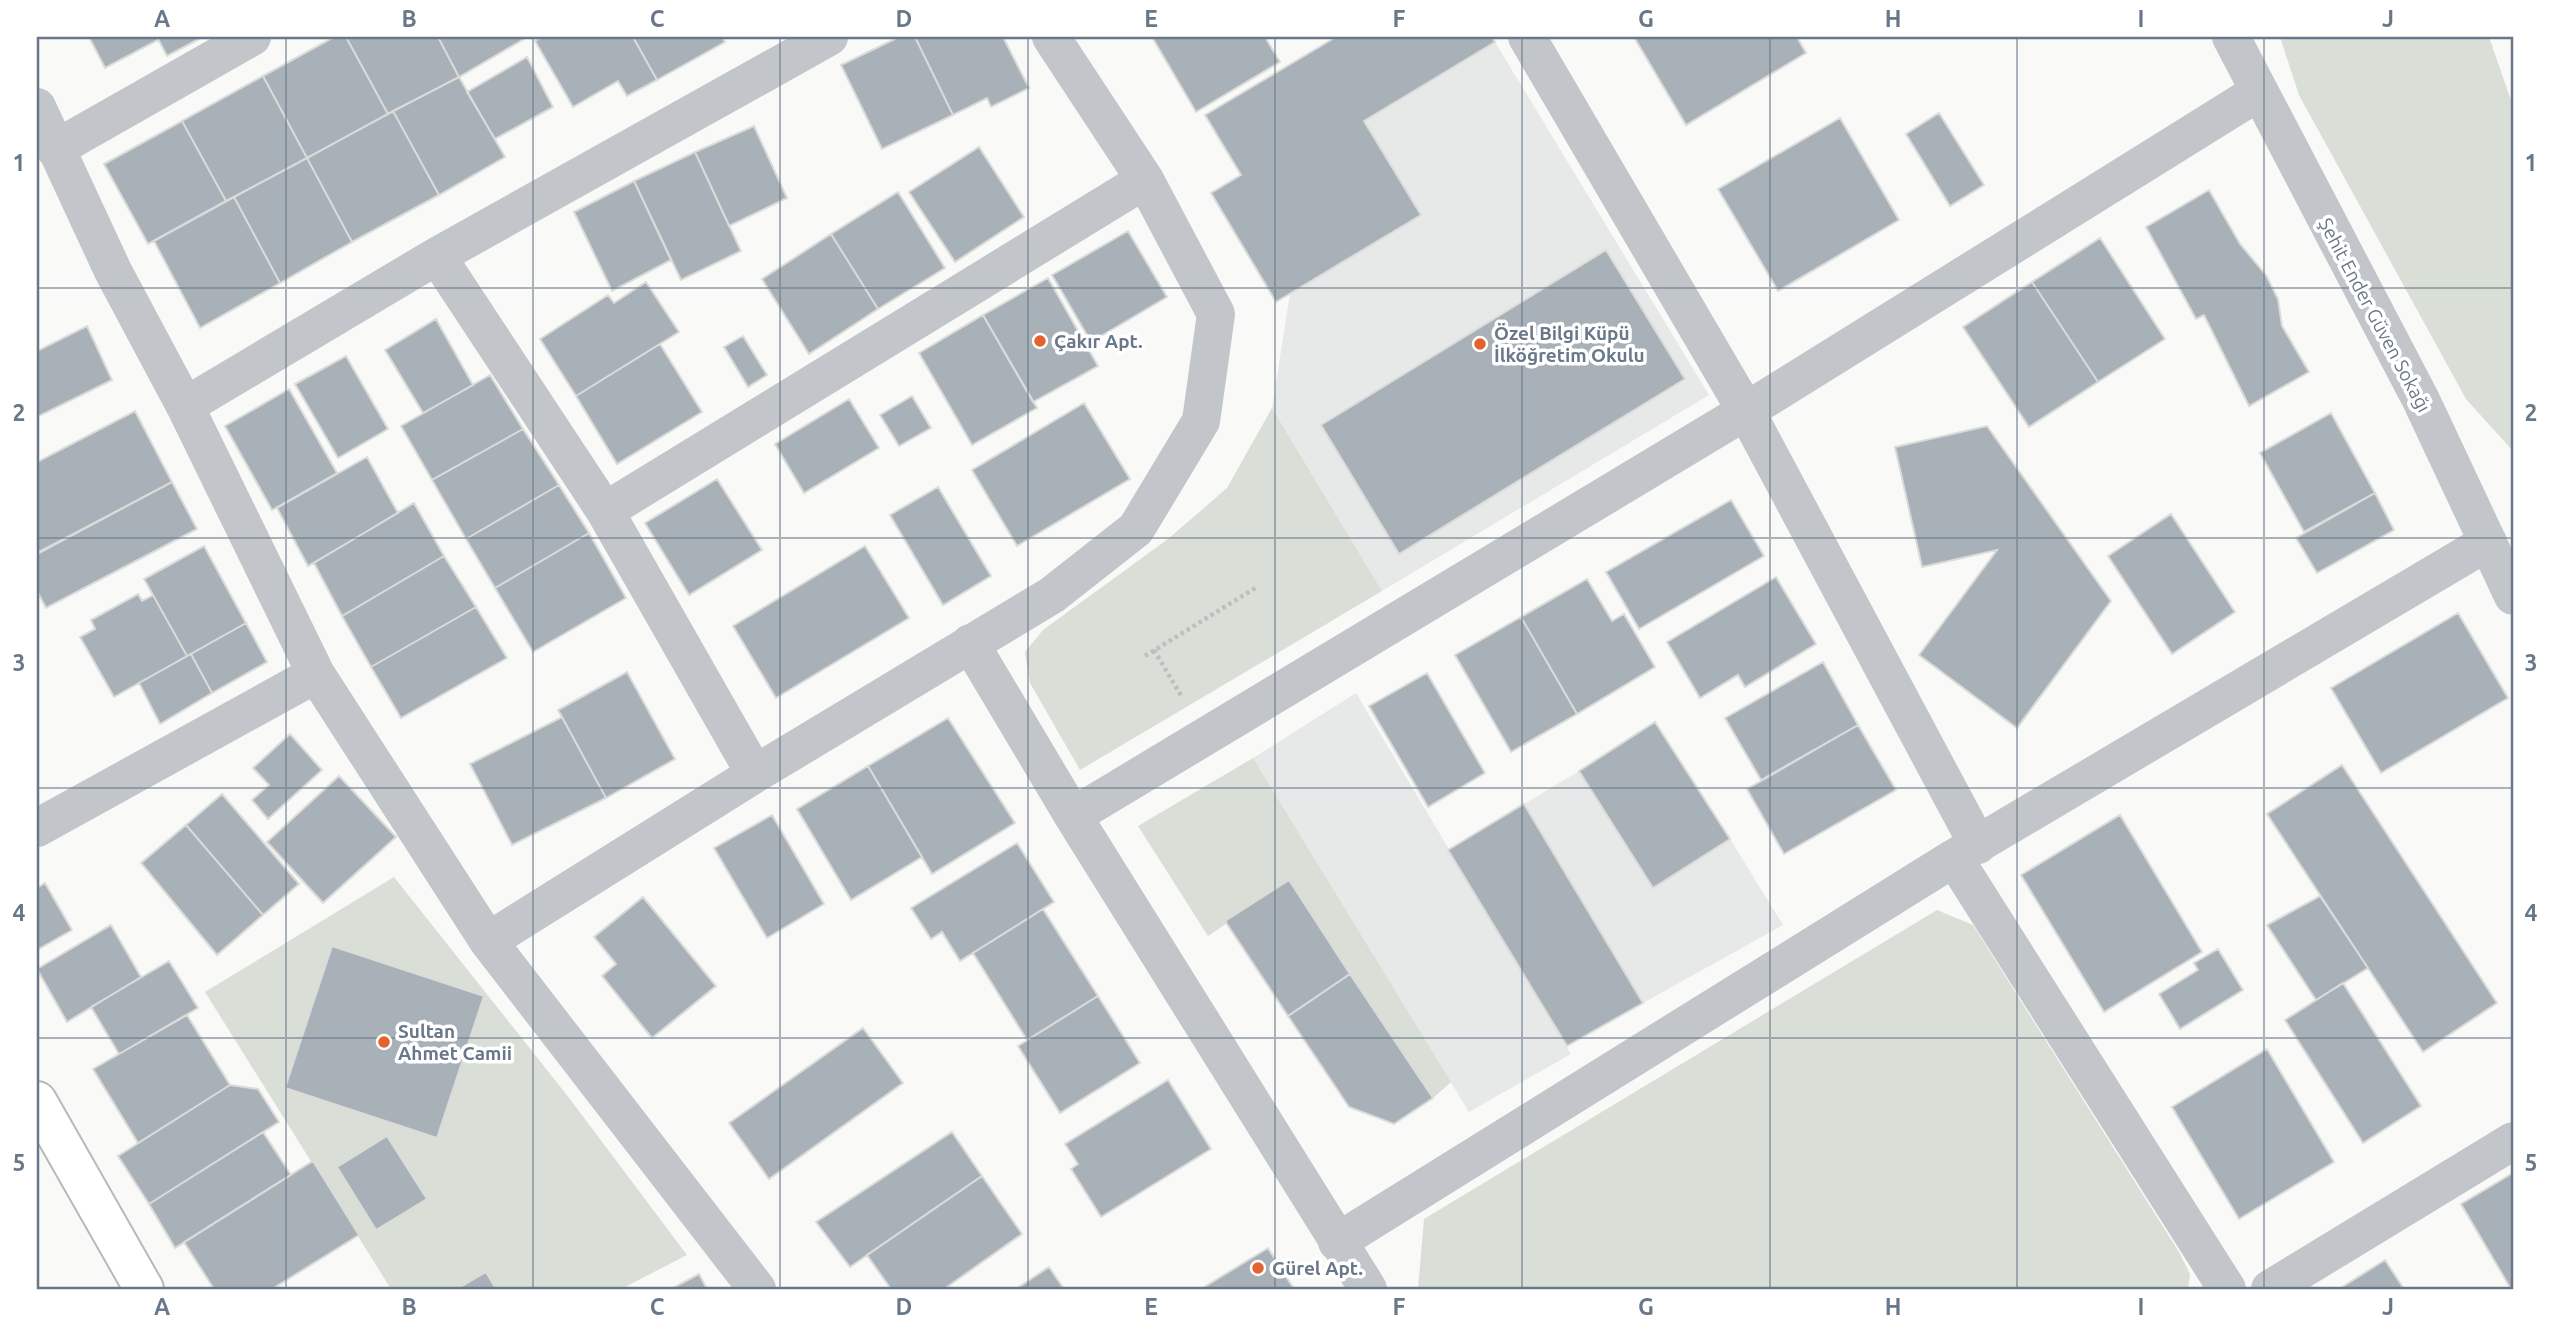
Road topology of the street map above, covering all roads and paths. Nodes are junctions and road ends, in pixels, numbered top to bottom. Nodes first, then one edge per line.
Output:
1 (253, 37) edge
2 (829, 37) edge
3 (1051, 37) edge
4 (1527, 37) edge
5 (2231, 37) edge
6 (2258, 93) junction
7 (37, 107) edge
8 (55, 149) junction
9 (1144, 180) junction
10 (437, 256) junction
11 (185, 406) junction
12 (1746, 411) junction
13 (605, 511) junction
14 (2488, 542) junction
15 (1257, 587) dead end
16 (2513, 596) edge
17 (971, 643) junction
18 (1145, 656) dead end
19 (316, 674) junction
20 (755, 774) junction
21 (1073, 816) junction
22 (37, 828) edge
23 (1966, 851) junction
24 (488, 941) junction
25 (37, 1101) edge
26 (2513, 1141) edge
27 (1337, 1242) junction
28 (144, 1289) edge
29 (757, 1289) edge
30 (1368, 1289) edge
31 (2227, 1289) edge
32 (2270, 1289) edge

1 - 8 street
2 - 10 street
3 - 9 street
4 - 12 street
5 - 6 street, Şehit Ender Güven Sokağı
6 - 12 street
6 - 14 street, Şehit Ender Güven Sokağı
7 - 8 street
8 - 11 street
9 - 13 street
9 - 17 street
10 - 11 street
10 - 13 street
11 - 19 street
12 - 21 street
12 - 23 street
13 - 20 street
14 - 16 street, Şehit Ender Güven Sokağı
14 - 23 street
15 - 18 path
17 - 20 street
17 - 21 street
19 - 22 street
19 - 24 street
20 - 24 street
21 - 27 street
23 - 27 street
23 - 31 street
24 - 29 street
25 - 28 main road
26 - 32 street
27 - 30 street

